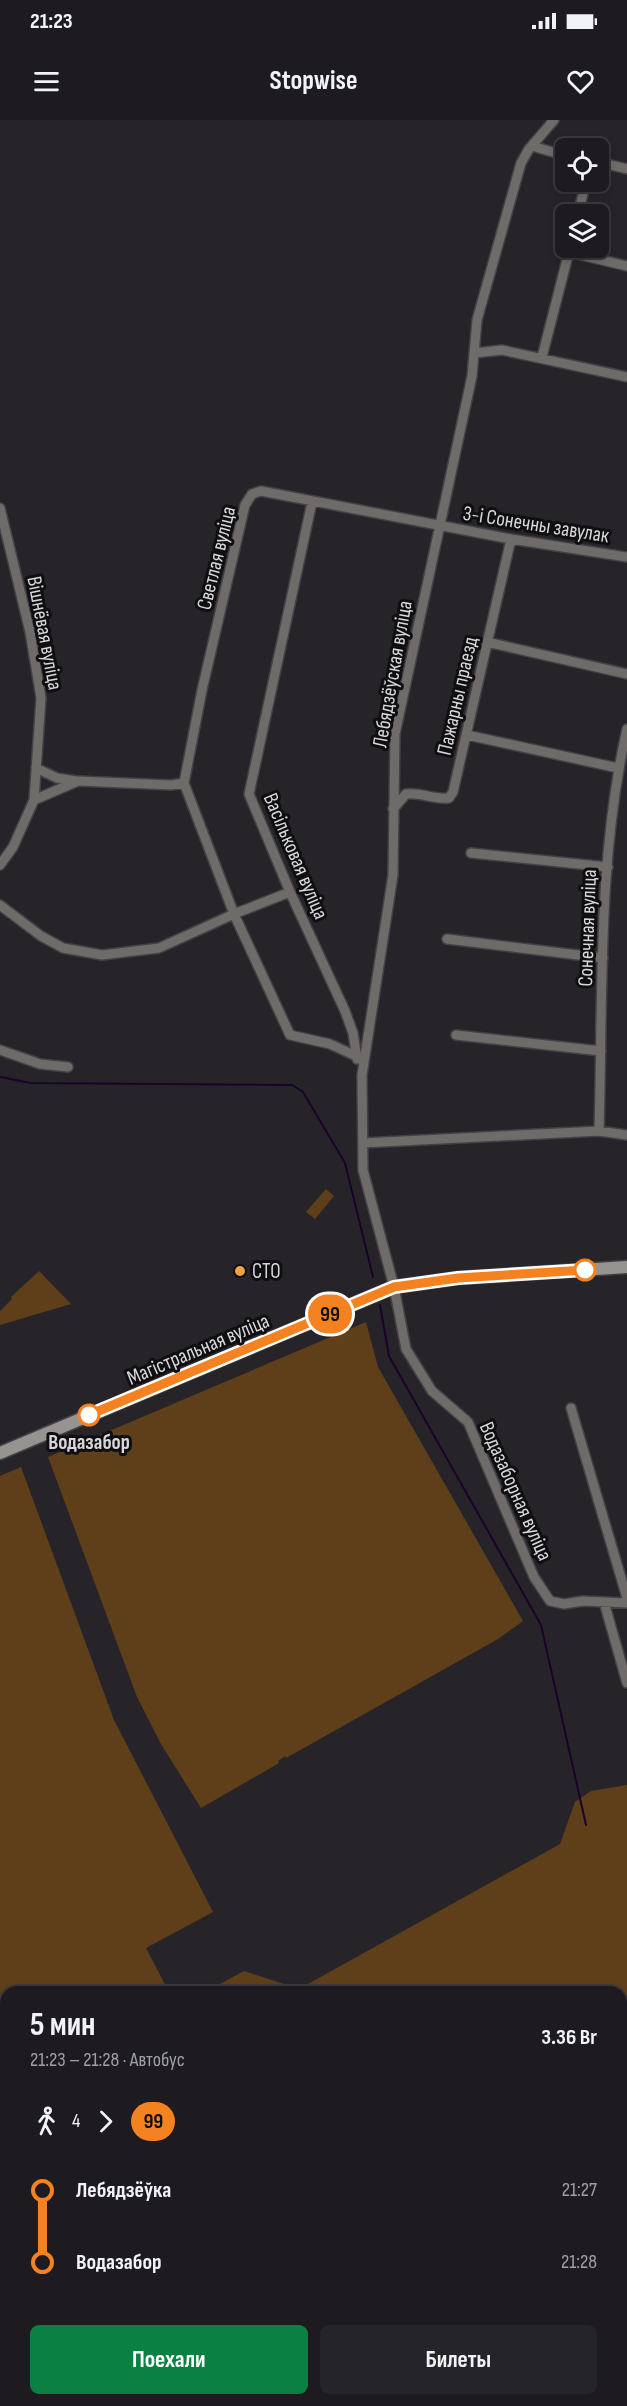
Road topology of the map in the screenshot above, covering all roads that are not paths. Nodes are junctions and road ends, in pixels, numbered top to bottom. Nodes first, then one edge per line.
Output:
1 (554, 120) edge
2 (532, 146) junction
3 (555, 153) edge
4 (609, 165) edge
5 (627, 169) edge
6 (567, 258) edge
7 (598, 258) edge
8 (627, 266) edge
9 (475, 353) junction
10 (542, 357) junction
11 (627, 377) edge
12 (312, 502) junction
13 (0, 508) edge
14 (440, 526) junction
15 (511, 539) junction
16 (627, 557) edge
17 (487, 642) junction
18 (627, 674) edge
19 (627, 729) edge
20 (467, 735) junction
21 (36, 768) junction
22 (618, 768) junction
23 (78, 781) junction
24 (184, 783) junction
25 (34, 800) junction
26 (393, 809) junction
27 (471, 853) dead end
28 (0, 864) edge
29 (608, 867) junction
30 (290, 892) junction
31 (0, 905) edge
32 (234, 914) junction
33 (447, 939) dead end
34 (603, 958) junction
35 (353, 1034) junction
36 (369, 1034) junction
37 (456, 1035) dead end
38 (0, 1050) edge
39 (602, 1051) junction
40 (356, 1056) junction
41 (68, 1067) dead end
42 (362, 1076) junction
43 (599, 1131) junction
44 (627, 1135) edge
45 (363, 1143) junction
46 (627, 1267) edge
47 (394, 1287) junction
48 (571, 1408) dead end
49 (0, 1453) edge
50 (627, 1598) edge
51 (604, 1602) junction
52 (627, 1603) edge
53 (627, 1683) edge

1 - 2 street, Лебядзёўская вуліца
2 - 3 street
2 - 9 street, Лебядзёўская вуліца
4 - 5 street
6 - 10 street
7 - 8 street
9 - 10 street
9 - 14 street, Лебядзёўская вуліца
10 - 11 street
12 - 14 street, Светлая вуліца
12 - 24 street, Светлая вуліца
12 - 30 street, Васільковая вуліца
13 - 21 street, Вішнёвая вуліца
14 - 15 street, 3-і Сонечны завулак
14 - 26 street, Лебядзёўская вуліца
15 - 16 street, 3-і Сонечны завулак
15 - 17 street, Пажарны праезд
17 - 18 street
17 - 20 street, Пажарны праезд
19 - 22 street, Сонечная вуліца
20 - 22 street
20 - 26 street, Пажарны праезд
21 - 23 street
21 - 25 street, Вішнёвая вуліца
22 - 29 street, Сонечная вуліца
23 - 24 street
23 - 25 street
24 - 32 street
25 - 28 street, Вішнёвая вуліца
26 - 36 street, Лебядзёўская вуліца
27 - 29 street
29 - 34 street, Сонечная вуліца
30 - 32 street
30 - 35 street, Васільковая вуліца
31 - 32 street
32 - 40 street
33 - 34 street
34 - 39 street, Сонечная вуліца
35 - 36 street
35 - 40 street, Васільковая вуліца
36 - 42 street, Лебядзёўская вуліца
37 - 39 street
38 - 41 street
39 - 43 street, Сонечная вуліца
40 - 42 street, Васільковая вуліца
42 - 45 street, Лебядзёўская вуліца
43 - 44 street
43 - 45 street
45 - 47 street, Лебядзёўская вуліца
46 - 47 main road, Магістральная вуліца
47 - 49 main road, Магістральная вуліца
47 - 51 street, Водазаборная вуліца
48 - 50 street
51 - 52 street, Водазаборная вуліца
51 - 53 street

